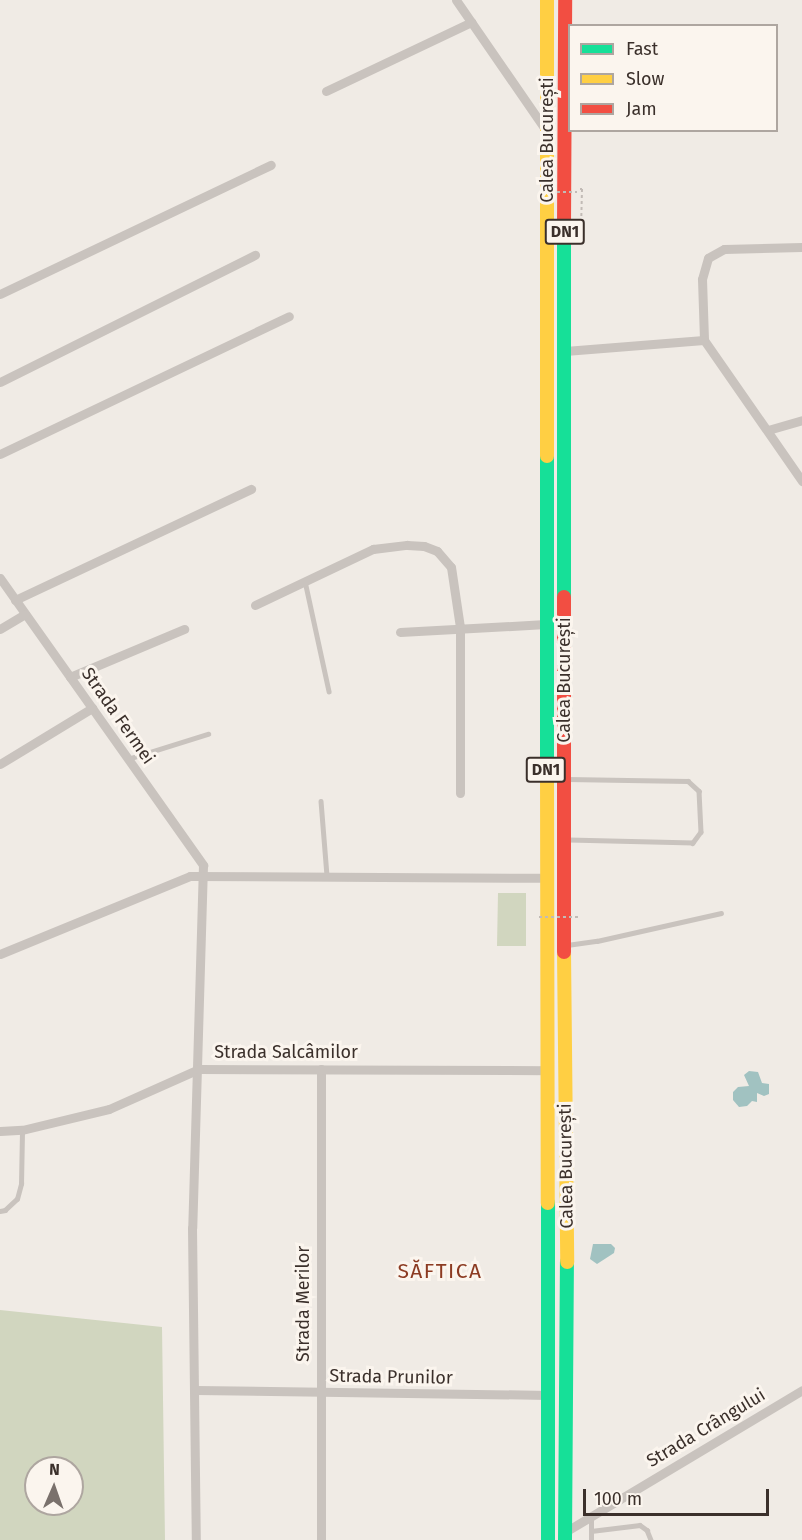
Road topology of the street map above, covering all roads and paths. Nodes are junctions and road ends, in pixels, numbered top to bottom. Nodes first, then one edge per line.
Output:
1 (456, 0) edge
2 (548, 0) edge
3 (565, 0) edge
4 (471, 22) junction
5 (326, 91) dead end
6 (547, 133) junction
7 (271, 165) dead end
8 (539, 192) dead end
9 (577, 192) dead end
10 (802, 247) edge
11 (255, 255) dead end
12 (0, 294) edge
13 (289, 316) dead end
14 (704, 340) junction
15 (565, 351) junction
16 (0, 381) edge
17 (802, 420) edge
18 (768, 430) junction
19 (0, 454) edge
20 (802, 481) edge
21 (250, 489) dead end
22 (0, 578) edge
23 (304, 581) junction
24 (15, 600) junction
25 (255, 605) dead end
26 (25, 614) junction
27 (546, 624) junction
28 (460, 627) junction
29 (0, 629) edge
30 (184, 629) dead end
31 (399, 632) dead end
32 (70, 677) junction
33 (329, 691) dead end
34 (92, 708) junction
35 (208, 734) dead end
36 (128, 759) junction
37 (0, 764) edge
38 (564, 779) junction
39 (460, 793) dead end
40 (321, 801) dead end
41 (564, 840) junction
42 (205, 875) junction
43 (327, 876) junction
44 (546, 878) junction
45 (721, 913) dead end
46 (579, 916) dead end
47 (539, 917) dead end
48 (564, 945) junction
49 (0, 954) edge
50 (199, 1069) junction
51 (321, 1069) junction
52 (548, 1070) junction
53 (22, 1130) junction
54 (0, 1131) edge
55 (0, 1211) edge
56 (196, 1390) junction
57 (802, 1390) edge
58 (320, 1392) junction
59 (548, 1395) junction
60 (591, 1516) junction
61 (591, 1531) junction
62 (565, 1536) edge
63 (196, 1540) edge
64 (321, 1540) edge
65 (548, 1540) edge
66 (591, 1540) edge
67 (651, 1540) edge

1 - 4 street
2 - 6 highway, Calea București / DN1
3 - 15 highway, Calea București / DN1
4 - 5 street
4 - 6 street
6 - 27 highway, Calea București / DN1
7 - 12 street
8 - 9 path, bridge
10 - 14 street
11 - 16 street
13 - 19 street
14 - 15 street
14 - 18 street
15 - 38 highway, Calea București / DN1
17 - 18 street
18 - 20 street
21 - 24 street
22 - 24 street, Strada Fermei
23 - 25 street
23 - 28 street
23 - 33 lane
24 - 26 street, Strada Fermei
26 - 29 street
26 - 32 street, Strada Fermei
27 - 28 street
27 - 44 highway, Calea București / DN1
28 - 31 street
28 - 39 street
30 - 32 street
32 - 34 street, Strada Fermei
34 - 36 street, Strada Fermei
34 - 37 street
35 - 36 lane
36 - 42 street, Strada Fermei
38 - 41 highway, Calea București / DN1
38 - 41 lane
40 - 43 lane
41 - 48 highway, Calea București / DN1
42 - 43 street
42 - 49 street
42 - 50 street
43 - 44 street
44 - 52 highway, Calea București / DN1
45 - 48 lane
46 - 47 path, bridge
48 - 62 highway, Calea București / DN1
50 - 51 street, Strada Salcâmilor
50 - 53 street, Strada Salcâmilor
50 - 56 street
51 - 52 street, Strada Salcâmilor
51 - 58 street, Strada Merilor
52 - 59 highway, Calea București / DN1
53 - 54 street, Strada Salcâmilor
53 - 55 lane
56 - 58 street, Strada Prunilor
56 - 63 street
57 - 60 street, Strada Crângului
58 - 59 street, Strada Prunilor
58 - 64 street, Strada Merilor
59 - 65 highway, Calea București / DN1
60 - 61 lane
60 - 62 street, Strada Crângului
61 - 66 lane
61 - 67 lane

